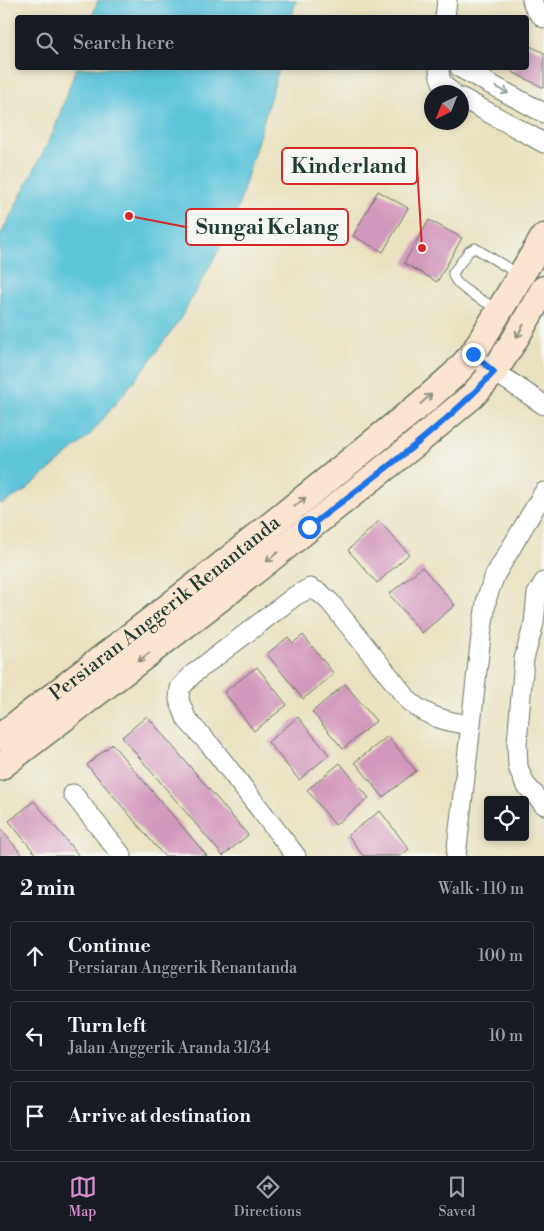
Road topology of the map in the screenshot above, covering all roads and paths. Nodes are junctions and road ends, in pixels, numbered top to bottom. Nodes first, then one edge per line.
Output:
1 (447, 0) edge
2 (532, 0) edge
3 (445, 15) edge
4 (544, 18) edge
5 (439, 70) edge
6 (464, 70) edge
7 (443, 85) edge
8 (469, 102) edge
9 (543, 112) edge
10 (536, 139) edge
11 (544, 237) edge
12 (521, 276) junction
13 (544, 289) edge
14 (500, 311) junction
15 (473, 354) junction
16 (494, 372) junction
17 (544, 405) edge
18 (544, 492) edge
19 (544, 582) edge
20 (539, 625) edge
21 (471, 725) junction
22 (0, 736) edge
23 (0, 767) edge
24 (73, 794) dead end
25 (544, 805) edge
26 (292, 855) edge
27 (122, 856) edge
28 (456, 856) edge

1 - 3 street
2 - 4 street
5 - 7 street
6 -> 9 street
8 - 10 street
9 - 10 street
11 - 12 main road, Persiaran Anggerik Renantanda
12 - 14 main road, Persiaran Anggerik Renantanda
12 - 14 lane
13 -> 16 main road, Persiaran Anggerik Renantanda
14 - 15 main road, Persiaran Anggerik Renantanda
15 - 16 street
22 -> 15 main road, Persiaran Anggerik Renantanda
16 - 17 street
16 -> 23 main road, Persiaran Anggerik Renantanda
18 - 21 street
19 - 20 street
20 - 25 street
21 - 26 street
21 - 28 street
24 - 27 street

